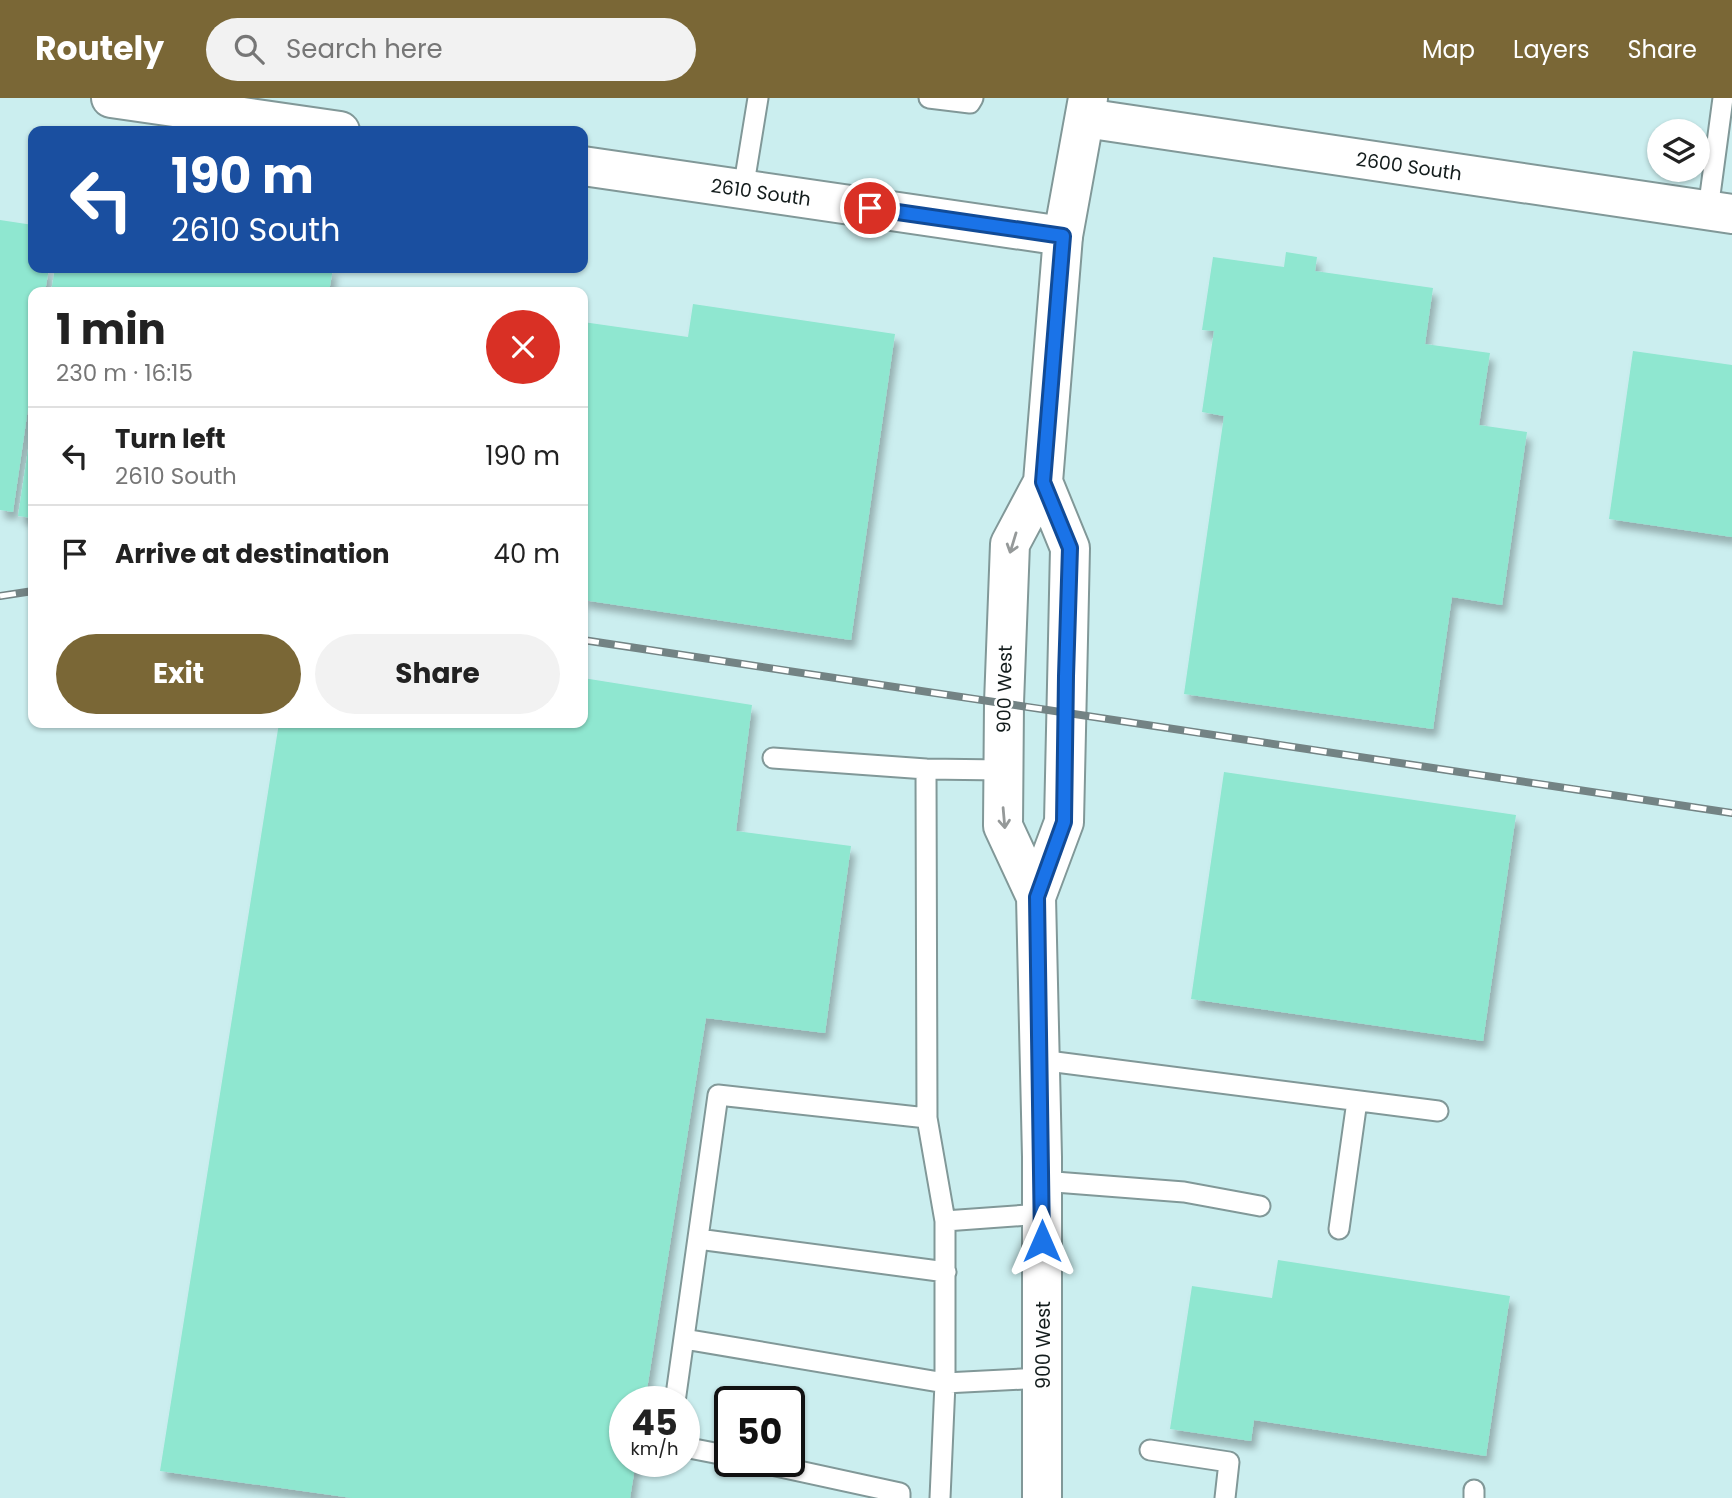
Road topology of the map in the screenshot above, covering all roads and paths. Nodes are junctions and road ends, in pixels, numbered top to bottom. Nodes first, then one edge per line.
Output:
1 (111, 98) edge
2 (758, 98) edge
3 (929, 98) edge
4 (973, 98) edge
5 (1723, 98) edge
6 (1087, 108) edge
7 (305, 126) edge
8 (588, 167) edge
9 (743, 190) junction
10 (1720, 212) edge
11 (1063, 236) junction
12 (1043, 482) junction
13 (772, 758) dead end
14 (926, 769) junction
15 (1003, 770) junction
16 (1037, 897) junction
17 (1040, 1060) junction
18 (1357, 1101) junction
19 (1438, 1111) dead end
20 (926, 1118) junction
21 (1042, 1197) junction
22 (1259, 1206) dead end
23 (945, 1221) junction
24 (1339, 1229) dead end
25 (698, 1239) junction
26 (946, 1272) junction
27 (684, 1339) junction
28 (1043, 1378) junction
29 (945, 1383) junction
30 (677, 1386) edge
31 (1150, 1450) dead end
32 (805, 1473) edge
33 (905, 1496) edge
34 (940, 1498) edge
35 (1042, 1498) edge
36 (1224, 1498) edge

1 - 7 main road
2 - 9 lane
3 - 4 lane
5 - 10 lane
6 - 10 main road, 2600 South
6 - 11 main road, 900 West
8 - 9 main road, 2610 South
9 - 11 main road, 2610 South
11 - 12 main road, 900 West
12 -> 15 main road, 900 West
12 - 16 main road, 900 West
13 - 14 lane
14 - 15 lane
14 - 20 lane
15 -> 16 main road, 900 West
16 - 17 main road, 900 West
17 - 18 lane
17 - 21 main road, 900 West
18 - 19 lane
18 - 24 lane
20 - 23 lane
20 - 25 lane
21 - 22 lane
21 - 23 lane
21 - 28 main road, 900 West
23 - 26 lane
25 - 26 lane
25 - 27 lane
26 - 29 lane
27 - 29 lane
27 - 30 lane
28 - 29 lane
28 - 35 main road, 900 West
29 - 34 lane
31 - 36 lane
32 - 33 lane

